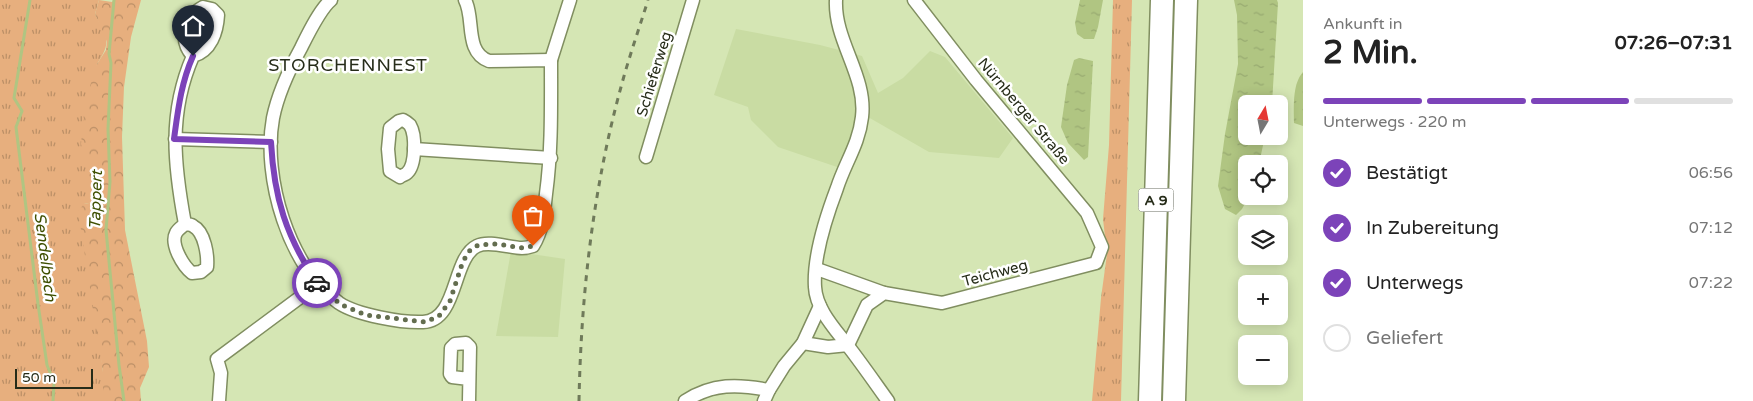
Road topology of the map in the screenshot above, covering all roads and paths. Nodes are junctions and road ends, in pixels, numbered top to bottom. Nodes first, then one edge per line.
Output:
1 (330, 0) edge
2 (465, 0) edge
3 (570, 0) edge
4 (694, 0) edge
5 (836, 0) edge
6 (914, 0) edge
7 (1162, 0) edge
8 (1186, 0) edge
9 (193, 56) dead end
10 (551, 60) junction
11 (174, 139) junction
12 (271, 142) junction
13 (414, 149) dead end
14 (646, 157) dead end
15 (551, 158) junction
16 (185, 224) dead end
17 (1102, 247) joint
18 (817, 269) junction
19 (318, 284) junction
20 (884, 292) junction
21 (820, 306) junction
22 (803, 343) junction
23 (848, 345) junction
24 (468, 379) dead end
25 (767, 395) edge
26 (219, 401) edge
27 (469, 401) edge
28 (685, 401) edge
29 (888, 401) edge
30 (1150, 401) edge
31 (1174, 401) edge

1 - 12 street
2 - 10 street
3 - 10 street
4 - 14 street, Schieferweg
5 - 18 street
6 - 17 street, Nürnberger Straße
7 - 30 highway, A 9
8 - 31 highway, A 9
9 - 11 street
10 - 15 street
11 - 12 street
11 - 16 street
12 - 19 street
13 - 15 street
15 - 19 street
17 - 20 street, Teichweg
18 - 20 street, Teichweg
18 - 21 street
19 - 26 street
20 - 23 street
21 - 22 street
21 - 23 street
22 - 23 street
22 - 25 street
23 - 29 street
24 - 27 street
25 - 28 street

